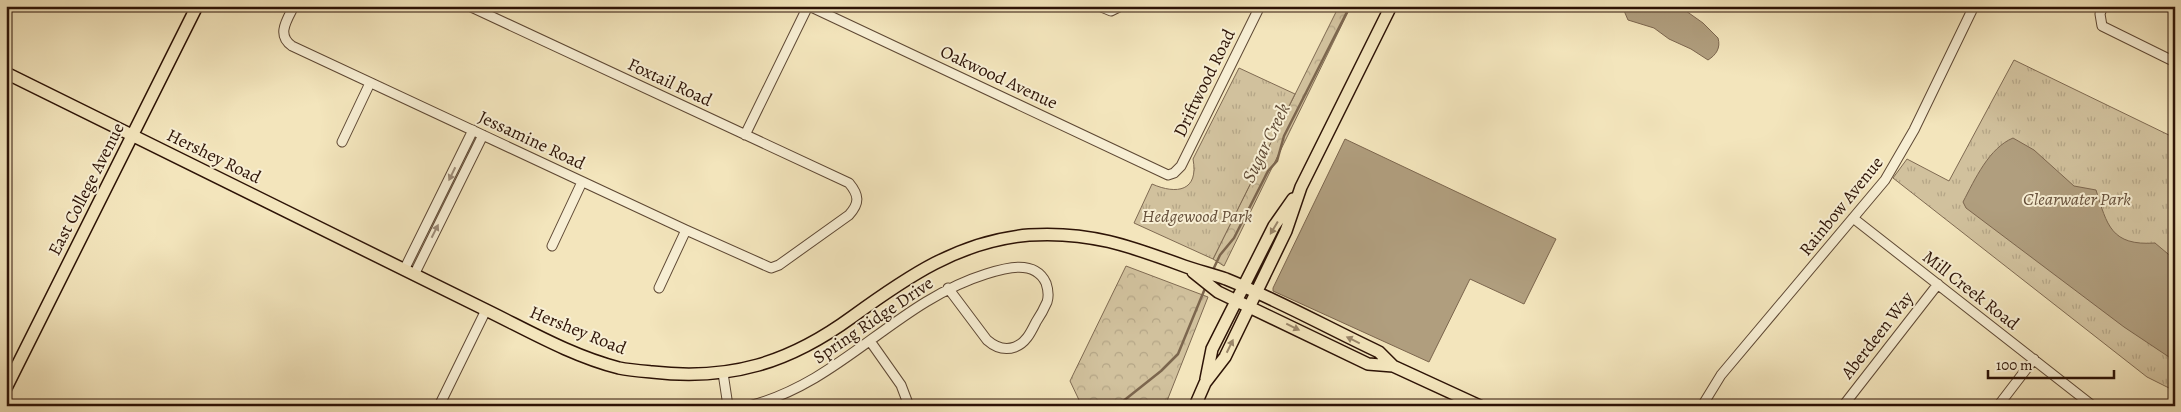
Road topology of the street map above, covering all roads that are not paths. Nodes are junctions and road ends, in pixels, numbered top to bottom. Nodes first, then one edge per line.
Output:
1 (197, 6) edge
2 (294, 6) edge
3 (469, 6) edge
4 (809, 6) edge
5 (1099, 6) edge
6 (1260, 6) edge
7 (1391, 6) edge
8 (1974, 6) edge
9 (2103, 6) edge
10 (1118, 8) edge
11 (2175, 62) edge
12 (6, 73) edge
13 (370, 83) junction
14 (473, 130) junction
15 (483, 135) junction
16 (745, 135) junction
17 (133, 136) junction
18 (342, 142) dead end
19 (1174, 173) joint
20 (582, 182) junction
21 (1301, 187) junction
22 (434, 210) junction
23 (444, 214) junction
24 (1853, 218) junction
25 (686, 230) junction
26 (552, 246) dead end
27 (1185, 266) junction
28 (771, 268) joint
29 (409, 272) junction
30 (1938, 284) junction
31 (1242, 287) junction
32 (659, 288) dead end
33 (948, 288) junction
34 (1256, 293) junction
35 (1236, 300) junction
36 (1249, 306) junction
37 (486, 310) junction
38 (870, 341) junction
39 (2034, 359) junction
40 (1393, 366) junction
41 (723, 372) junction
42 (1206, 383) junction
43 (6, 388) edge
44 (439, 406) edge
45 (728, 406) edge
46 (749, 406) edge
47 (909, 406) edge
48 (1195, 406) edge
49 (1480, 406) edge
50 (1702, 406) edge
51 (1843, 406) edge
52 (1998, 406) edge
53 (2093, 406) edge

1 - 17 main road, East College Avenue
2 - 13 street, Jessamine Road
3 - 16 street, Foxtail Road
4 - 16 street
4 - 19 street, Oakwood Avenue
5 - 10 street
6 - 19 street, Driftwood Road
7 - 21 main road
8 - 24 street, Rainbow Avenue
9 - 11 street
12 - 17 main road, Hershey Road
13 - 14 street, Jessamine Road
13 - 18 street
14 - 15 street, Jessamine Road
14 -> 22 street
15 - 20 street, Jessamine Road
15 - 23 street
16 - 28 street, Foxtail Road
17 - 29 main road, Hershey Road
17 - 43 main road, East College Avenue
20 - 25 street, Jessamine Road
20 - 26 street
21 -> 31 main road
21 - 34 main road
22 - 23 street
22 - 29 street
29 -> 23 street
24 - 30 street, Mill Creek Road
24 - 50 street, Rainbow Avenue
25 - 28 street, Jessamine Road
25 - 32 street
27 - 31 main road, Hershey Road
27 - 35 main road, Hershey Road
27 - 41 main road, Hershey Road
29 - 37 main road, Hershey Road
30 - 39 street, Mill Creek Road
30 - 51 street, Aberdeen Way
31 - 34 main road, Hershey Road
31 - 35 main road
33 - 33 street, Spring Ridge Drive
33 - 38 street, Spring Ridge Drive
34 - 36 main road
40 -> 34 main road, Hershey Road
35 - 36 main road, Hershey Road
35 - 42 main road
36 -> 40 main road, Hershey Road
42 -> 36 main road
37 - 41 main road, Hershey Road
37 - 44 street
38 - 46 street, Spring Ridge Drive
38 - 47 street
39 - 52 street
39 - 53 street, Mill Creek Road
40 - 49 main road
41 - 45 street
42 - 48 main road

